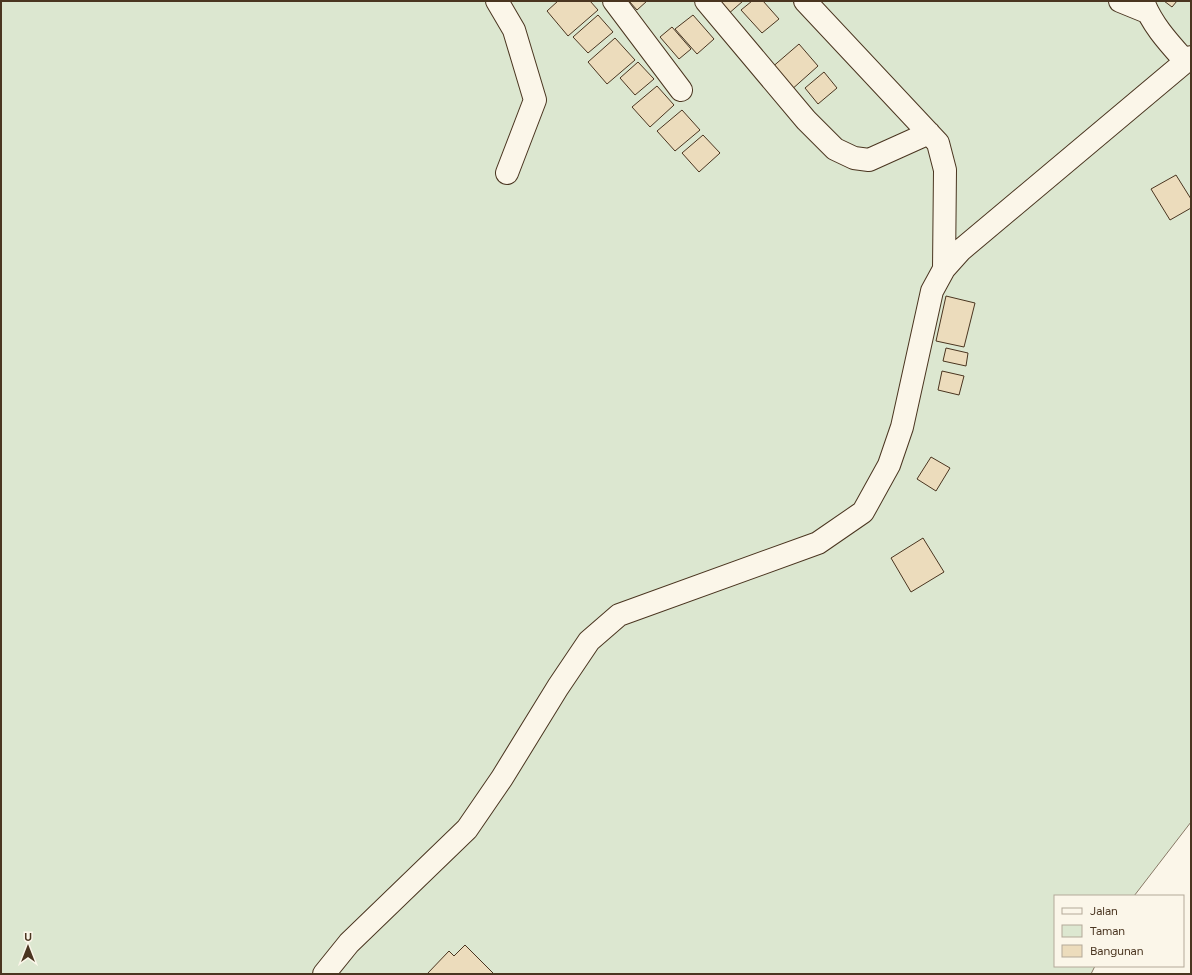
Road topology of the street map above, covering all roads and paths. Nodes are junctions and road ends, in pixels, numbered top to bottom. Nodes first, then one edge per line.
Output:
1 (497, 1) edge
2 (614, 1) edge
3 (706, 1) edge
4 (805, 1) edge
5 (1120, 1) edge
6 (1145, 7) edge
7 (1188, 60) edge
8 (681, 90) dead end
9 (929, 133) junction
10 (507, 173) dead end
11 (944, 269) junction
12 (324, 974) edge

1 - 10 street
2 - 8 street
3 - 9 street
4 - 9 street
5 - 6 street
6 - 7 street
7 - 11 street
9 - 11 street
11 - 12 street

